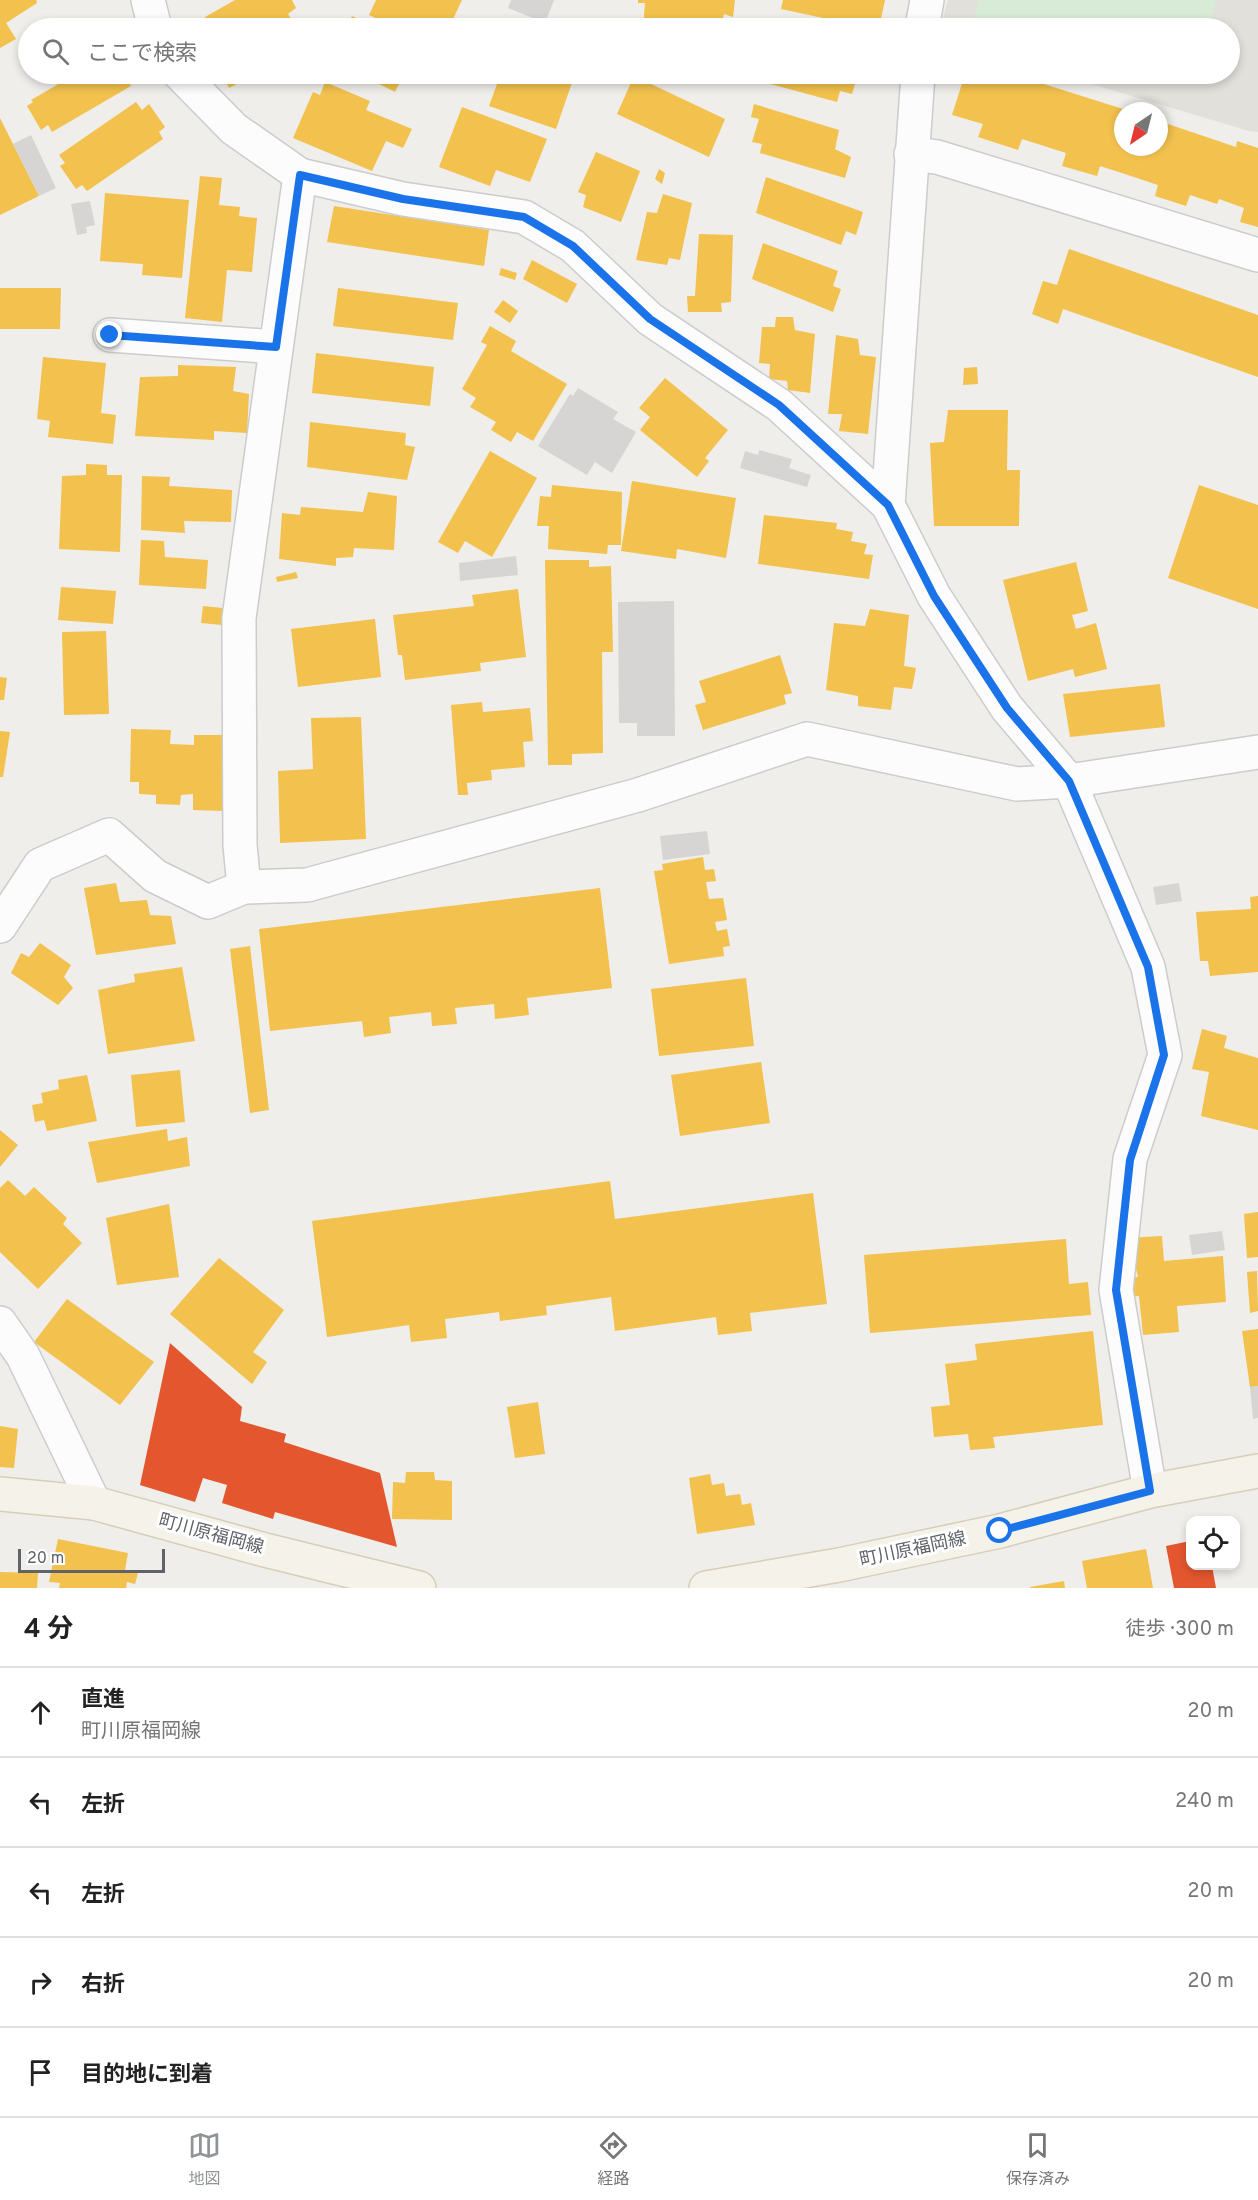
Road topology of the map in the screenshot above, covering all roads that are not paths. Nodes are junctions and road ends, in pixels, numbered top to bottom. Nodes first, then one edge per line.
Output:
1 (148, 0) edge
2 (927, 0) edge
3 (152, 18) edge
4 (924, 18) edge
5 (190, 84) edge
6 (917, 84) edge
7 (911, 154) junction
8 (300, 175) junction
9 (1258, 255) edge
10 (110, 335) dead end
11 (276, 347) junction
12 (888, 505) junction
13 (1258, 752) edge
14 (1069, 781) junction
15 (244, 887) junction
16 (0, 926) edge
17 (0, 1323) edge
18 (1258, 1471) edge
19 (1150, 1491) junction
20 (0, 1494) edge
21 (94, 1503) junction
22 (419, 1588) edge
23 (706, 1588) edge

1 - 3 street
2 - 4 street
5 - 8 street
6 - 7 street
7 - 9 street
7 - 12 street
8 - 11 street
8 - 12 street
10 - 11 street
11 - 15 street
12 - 14 street
13 - 14 street
14 - 15 street
14 - 19 street
15 - 16 street
17 - 21 street
18 - 19 main road, 町川原福岡線
19 - 23 main road, 町川原福岡線
20 - 21 main road, 町川原福岡線
21 - 22 main road, 町川原福岡線

